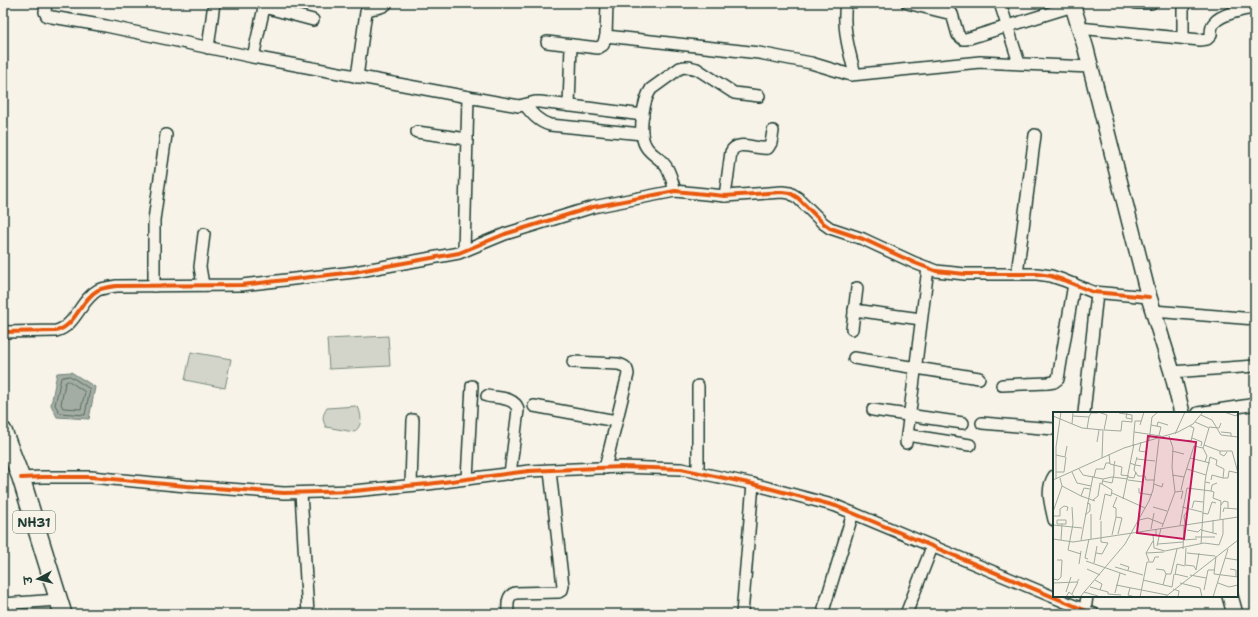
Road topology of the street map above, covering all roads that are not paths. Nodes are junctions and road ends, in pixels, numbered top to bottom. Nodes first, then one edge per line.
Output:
1 (46, 3) edge
2 (214, 3) edge
3 (387, 3) edge
4 (607, 3) edge
5 (846, 3) edge
6 (907, 3) edge
7 (948, 3) edge
8 (1000, 3) edge
9 (1151, 3) edge
10 (1183, 3) edge
11 (1073, 4) edge
12 (1136, 4) edge
13 (264, 5) edge
14 (1240, 6) edge
15 (1255, 8) edge
16 (952, 14) junction
17 (313, 20) dead end
18 (1007, 26) junction
19 (1079, 28) junction
20 (606, 36) junction
21 (1183, 38) junction
22 (547, 42) dead end
23 (571, 45) junction
24 (208, 48) junction
25 (253, 57) junction
26 (1019, 63) junction
27 (1090, 67) junction
28 (855, 74) junction
29 (357, 76) junction
30 (759, 96) dead end
31 (468, 97) junction
32 (525, 106) junction
33 (569, 106) junction
34 (643, 115) junction
35 (773, 131) dead end
36 (417, 132) dead end
37 (642, 134) junction
38 (166, 135) dead end
39 (1035, 135) dead end
40 (467, 138) junction
41 (675, 191) junction
42 (725, 196) junction
43 (204, 234) dead end
44 (464, 251) junction
45 (928, 268) junction
46 (1017, 274) junction
47 (1074, 284) junction
48 (203, 285) junction
49 (154, 286) junction
50 (857, 288) dead end
51 (1097, 293) junction
52 (1151, 304) junction
53 (854, 310) junction
54 (921, 319) junction
55 (1255, 319) edge
56 (852, 329) dead end
57 (3, 332) edge
58 (854, 358) dead end
59 (573, 362) dead end
60 (1255, 366) edge
61 (915, 368) junction
62 (1172, 372) junction
63 (979, 378) dead end
64 (1002, 385) dead end
65 (472, 386) dead end
66 (698, 386) dead end
67 (486, 396) dead end
68 (1255, 401) edge
69 (534, 406) dead end
70 (873, 410) dead end
71 (1084, 412) edge
72 (1182, 412) edge
73 (1204, 412) edge
74 (910, 416) junction
75 (413, 420) dead end
76 (616, 421) junction
77 (963, 423) dead end
78 (982, 423) dead end
79 (1053, 429) edge
80 (3, 431) edge
81 (970, 444) dead end
82 (605, 468) junction
83 (550, 470) junction
84 (698, 472) junction
85 (510, 474) junction
86 (21, 478) junction
87 (1053, 478) edge
88 (468, 479) junction
89 (753, 484) junction
90 (412, 485) junction
91 (301, 493) junction
92 (853, 513) junction
93 (1053, 515) edge
94 (932, 547) junction
95 (1053, 597) edge
96 (1054, 597) edge
97 (1087, 597) edge
98 (1230, 597) edge
99 (3, 604) edge
100 (60, 607) edge
101 (824, 608) dead end
102 (1090, 612) edge
103 (308, 614) edge
104 (508, 614) edge
105 (742, 614) edge
106 (906, 614) edge
107 (1235, 614) edge

1 - 24 street
2 - 24 street
3 - 29 street
4 - 20 street
5 - 28 street
6 - 16 street
7 - 16 street
8 - 18 street
9 - 12 street
10 - 21 street
11 - 18 street
11 - 19 main road
13 - 17 street
13 - 25 street
14 - 15 street
14 - 21 street
16 - 18 street
18 - 26 street
19 - 21 street
19 - 27 main road
20 - 23 street
20 - 28 street
22 - 23 street
23 - 33 street
24 - 25 street
25 - 29 street
26 - 27 street
26 - 28 street
27 - 52 main road
29 - 31 street
30 - 34 street
31 - 32 street
31 - 40 street
32 - 33 street
32 - 37 street
33 - 34 street
34 - 37 street
35 - 42 street
36 - 40 street
37 - 41 street
38 - 49 street
39 - 46 street
40 - 44 street
41 - 42 street
41 - 44 street
42 - 45 street
43 - 48 street
44 - 48 street
45 - 46 street
45 - 54 street
46 - 47 street
47 - 51 street
47 - 64 street
48 - 49 street
49 - 57 street
50 - 53 street
51 - 52 street
51 - 71 street
52 - 55 street
52 - 62 main road
53 - 54 street
53 - 56 street
54 - 61 street
58 - 61 street
59 - 76 street
60 - 62 street
61 - 63 street
61 - 74 street
62 - 72 main road
65 - 88 street
66 - 84 street
67 - 85 street
68 - 73 street
69 - 76 street
70 - 74 street
74 - 77 street
74 - 81 street
75 - 90 street
76 - 82 street
78 - 79 street
80 - 86 highway, NH31
82 - 83 street
82 - 84 street
83 - 85 street
83 - 104 street
84 - 89 street
85 - 88 street
86 - 91 street
86 - 100 highway, NH31
87 - 93 street
88 - 90 street
89 - 92 street
89 - 105 street
90 - 91 street
91 - 103 street
92 - 94 street
92 - 101 street
94 - 95 street
94 - 106 street
96 - 102 street
97 - 102 street
98 - 107 main road
99 - 100 street

